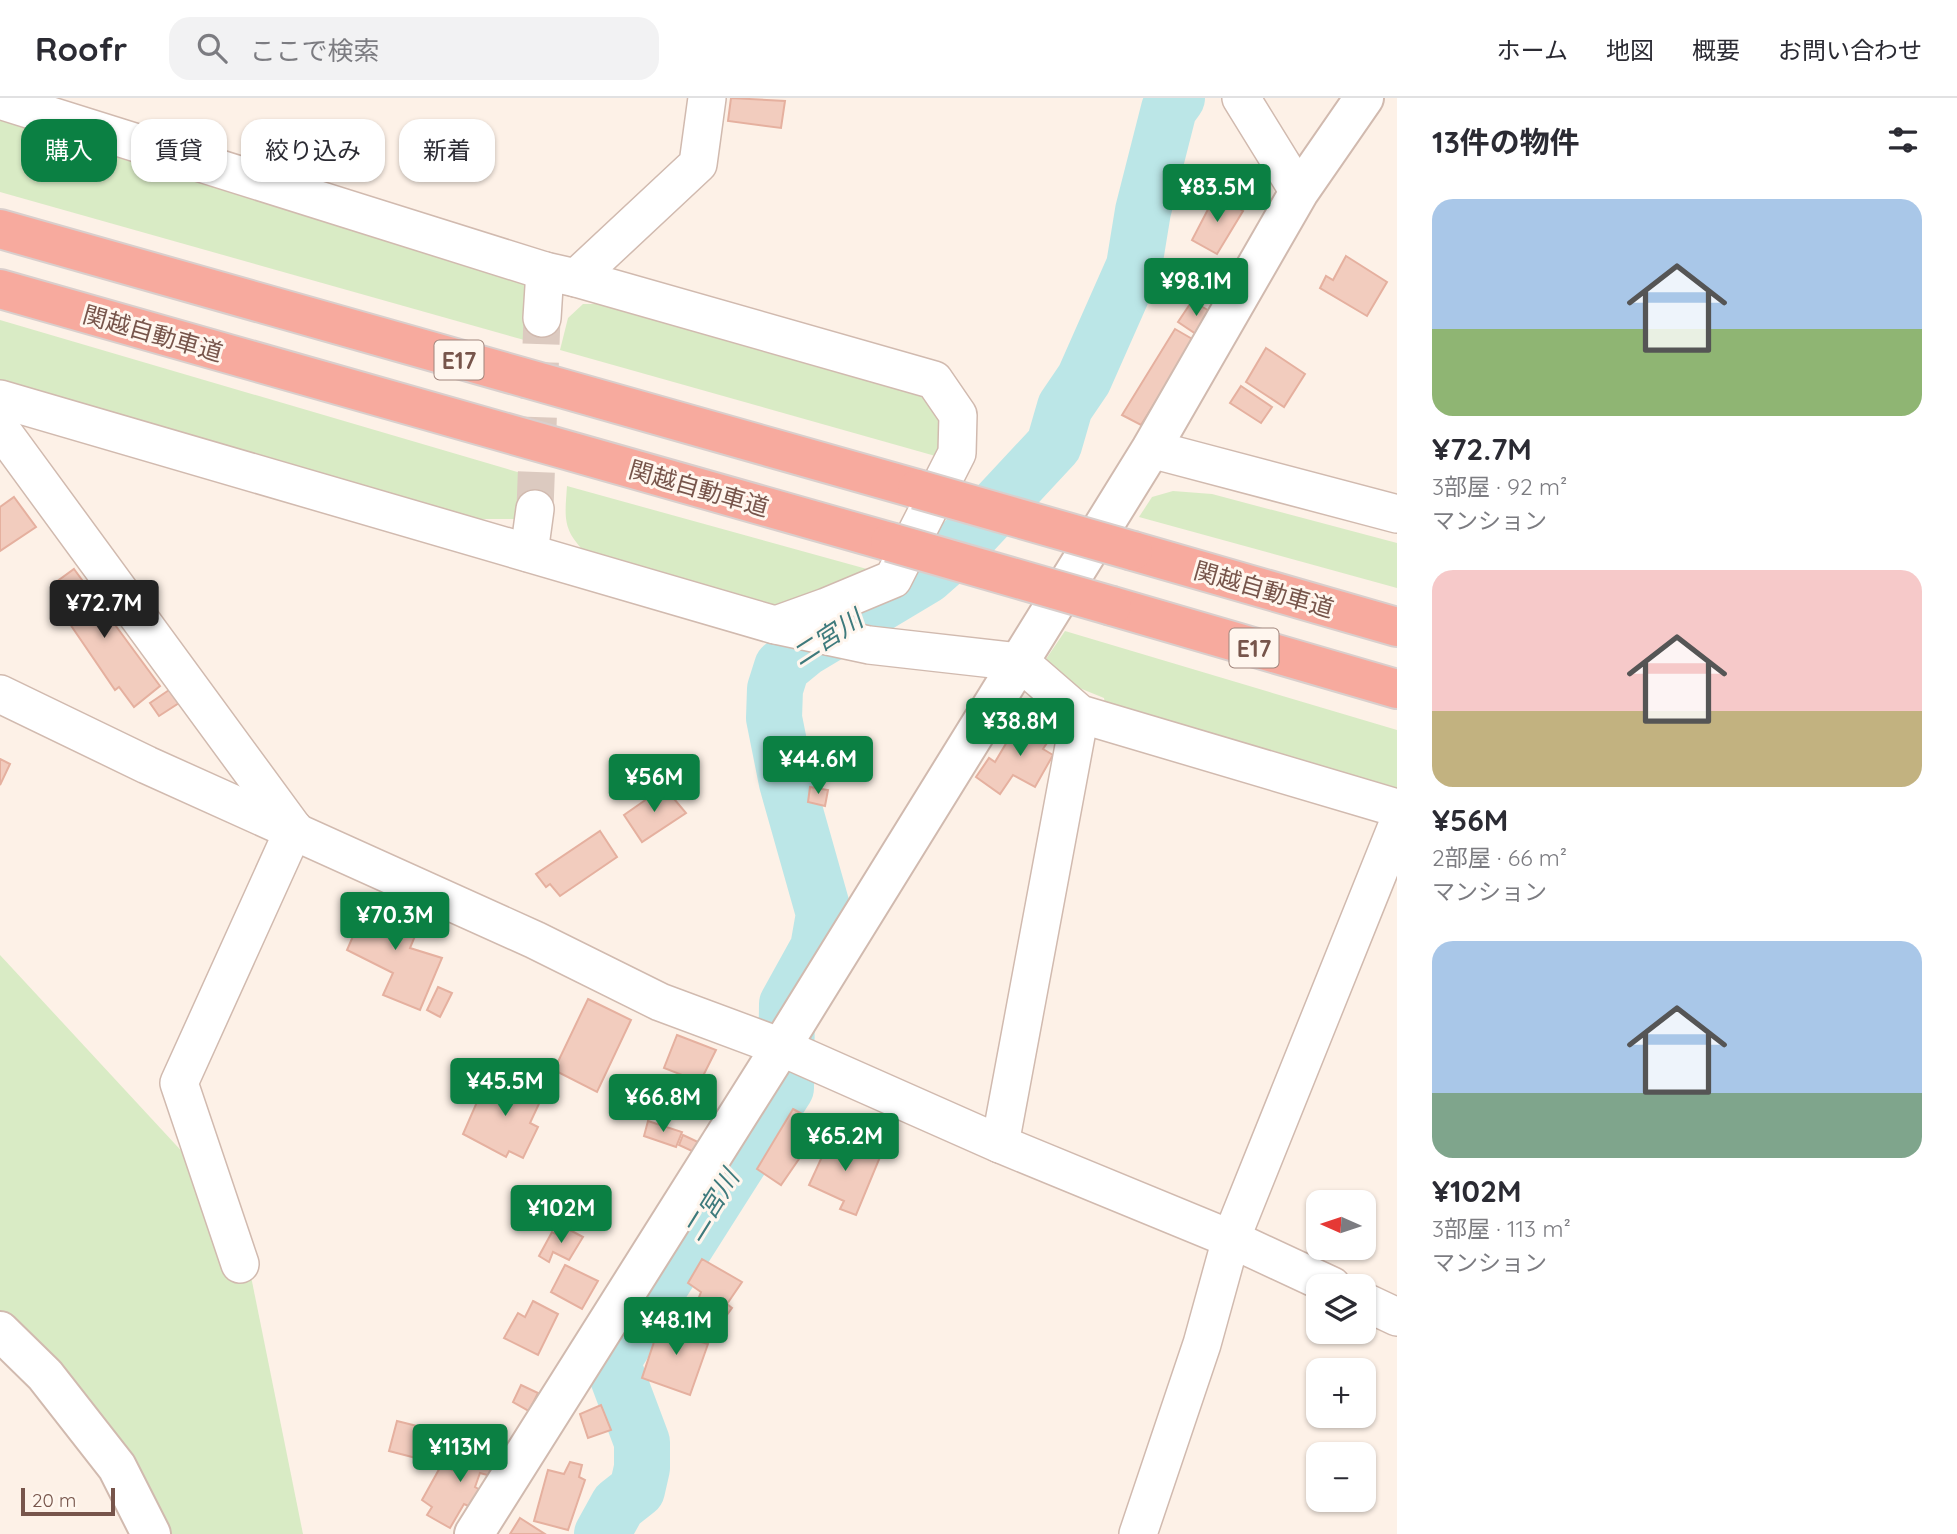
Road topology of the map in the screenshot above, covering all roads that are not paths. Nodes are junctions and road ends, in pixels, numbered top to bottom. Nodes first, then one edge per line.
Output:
1 (707, 98) edge
2 (1241, 98) edge
3 (1364, 98) edge
4 (7, 100) edge
5 (1299, 192) junction
6 (0, 229) edge
7 (560, 274) junction
8 (0, 289) edge
9 (542, 318) tunnel mouth
10 (0, 399) edge
11 (0, 428) edge
12 (1151, 449) junction
13 (535, 509) tunnel mouth
14 (1397, 514) edge
15 (529, 554) junction
16 (775, 625) junction
17 (1397, 627) edge
18 (1020, 662) junction
19 (1397, 689) edge
20 (0, 694) edge
21 (1080, 714) junction
22 (1397, 808) edge
23 (1397, 826) edge
24 (293, 829) junction
25 (781, 1047) junction
26 (1000, 1144) junction
27 (1231, 1239) junction
28 (240, 1264) dead end
29 (1306, 1274) edge
30 (1376, 1307) edge
31 (1397, 1317) edge
32 (0, 1331) edge
33 (150, 1534) edge
34 (474, 1534) edge
35 (1138, 1534) edge

1 - 7 street
2 - 5 street
3 - 5 street
4 - 7 street
5 - 12 street
6 - 17 highway, 関越自動車道 / E17, bridge
7 - 9 street
7 - 16 street
8 - 19 highway, 関越自動車道 / E17, bridge
10 - 15 street
11 - 24 street
12 - 14 street
12 - 18 street
13 - 15 street
15 - 16 street
16 - 18 street
18 - 21 street
18 - 25 street
20 - 24 street
21 - 22 street
21 - 26 street
23 - 27 street
24 - 25 street
24 - 28 street
25 - 26 street
25 - 34 street
26 - 27 street
27 - 29 street
27 - 35 street
30 - 31 street
32 - 33 street

